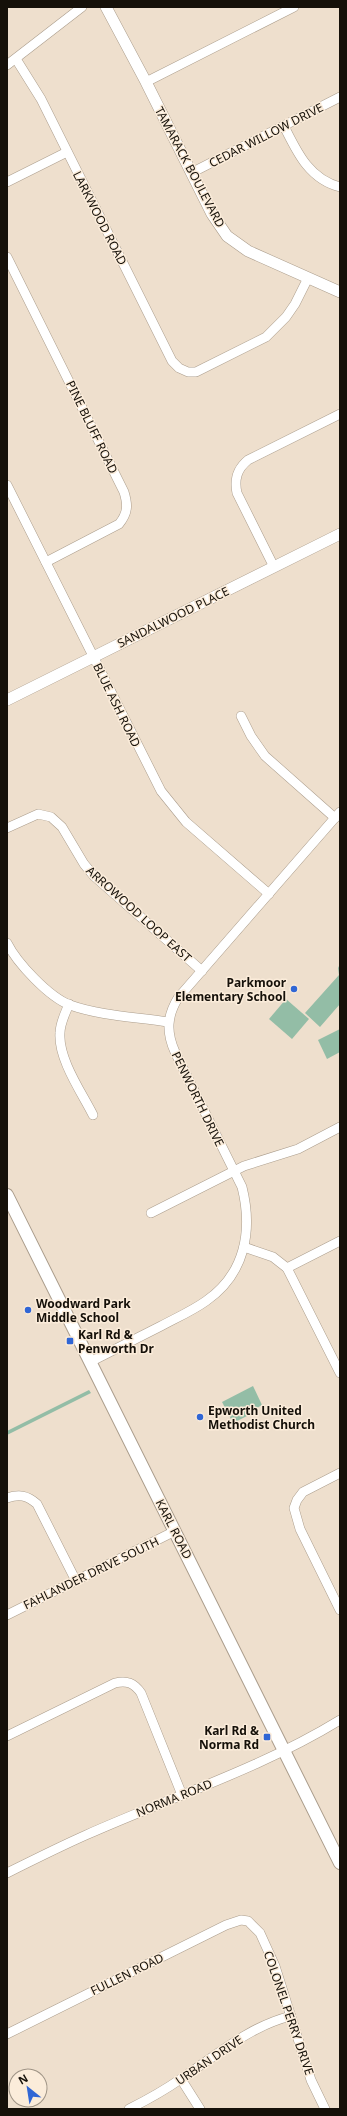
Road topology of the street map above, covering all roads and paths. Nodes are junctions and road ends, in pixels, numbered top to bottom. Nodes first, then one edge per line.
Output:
1 (82, 7) edge
2 (106, 7) edge
3 (294, 7) edge
4 (16, 59) junction
5 (7, 66) edge
6 (146, 82) junction
7 (340, 97) edge
8 (284, 126) junction
9 (67, 152) junction
10 (191, 173) junction
11 (7, 182) edge
12 (340, 187) edge
13 (7, 257) edge
14 (308, 278) junction
15 (340, 292) edge
16 (340, 414) edge
17 (7, 485) edge
18 (340, 534) edge
19 (46, 562) junction
20 (274, 567) junction
21 (93, 657) junction
22 (7, 700) edge
23 (241, 716) dead end
24 (338, 815) edge
25 (7, 828) edge
26 (269, 894) junction
27 (7, 943) edge
28 (202, 971) junction
29 (69, 1004) junction
30 (168, 1022) junction
31 (93, 1115) dead end
32 (340, 1127) edge
33 (234, 1171) junction
34 (7, 1195) edge
35 (151, 1213) dead end
36 (340, 1241) edge
37 (244, 1247) junction
38 (287, 1268) junction
39 (337, 1359) edge
40 (90, 1362) junction
41 (340, 1373) edge
42 (340, 1473) edge
43 (7, 1498) edge
44 (175, 1531) junction
45 (76, 1580) junction
46 (340, 1610) edge
47 (7, 1615) edge
48 (340, 1720) edge
49 (7, 1736) edge
50 (284, 1751) junction
51 (182, 1795) junction
52 (340, 1863) edge
53 (7, 1873) edge
54 (248, 1921) joint
55 (291, 2016) junction
56 (7, 2034) edge
57 (181, 2079) junction
58 (129, 2109) edge
59 (200, 2109) edge
60 (325, 2109) edge

1 - 4 street
2 - 6 street, TAMARACK BOULEVARD
3 - 6 street
4 - 5 street
4 - 9 street, LARKWOOD ROAD
6 - 10 street, TAMARACK BOULEVARD
7 - 8 street, CEDAR WILLOW DRIVE
8 - 10 street, CEDAR WILLOW DRIVE
8 - 12 street
9 - 11 street
9 - 14 street, LARKWOOD ROAD
10 - 14 street, TAMARACK BOULEVARD
13 - 19 street, PINE BLUFF ROAD
14 - 15 street, TAMARACK BOULEVARD
16 - 20 street
17 - 19 street, BLUE ASH ROAD
18 - 20 street, SANDALWOOD PLACE
19 - 21 street, BLUE ASH ROAD
20 - 21 street, SANDALWOOD PLACE
21 - 22 street, SANDALWOOD PLACE
21 - 26 street, BLUE ASH ROAD
23 - 24 street
24 - 26 street
25 - 28 street, ARROWOOD LOOP EAST
26 - 28 street
27 - 29 street
28 - 30 street
29 - 30 street
29 - 31 street
30 - 33 street, PENWORTH DRIVE
32 - 33 street
33 - 35 street
33 - 37 street, PENWORTH DRIVE
34 - 40 main road, KARL ROAD
36 - 38 street
37 - 38 street
37 - 40 street, PENWORTH DRIVE
38 - 39 street
39 - 41 street
40 - 44 main road, KARL ROAD
42 - 46 street
43 - 45 street
44 - 45 street, FAHLANDER DRIVE SOUTH
44 - 50 main road, KARL ROAD
45 - 47 street, FAHLANDER DRIVE SOUTH
48 - 50 street, NORMA ROAD
49 - 51 street
50 - 51 street, NORMA ROAD
50 - 52 main road, KARL ROAD
51 - 53 street, NORMA ROAD
54 - 55 street, COLONEL PERRY DRIVE
54 - 56 street, FULLEN ROAD
55 - 57 street, URBAN DRIVE
55 - 60 street, COLONEL PERRY DRIVE
57 - 58 street, URBAN DRIVE
57 - 59 street

